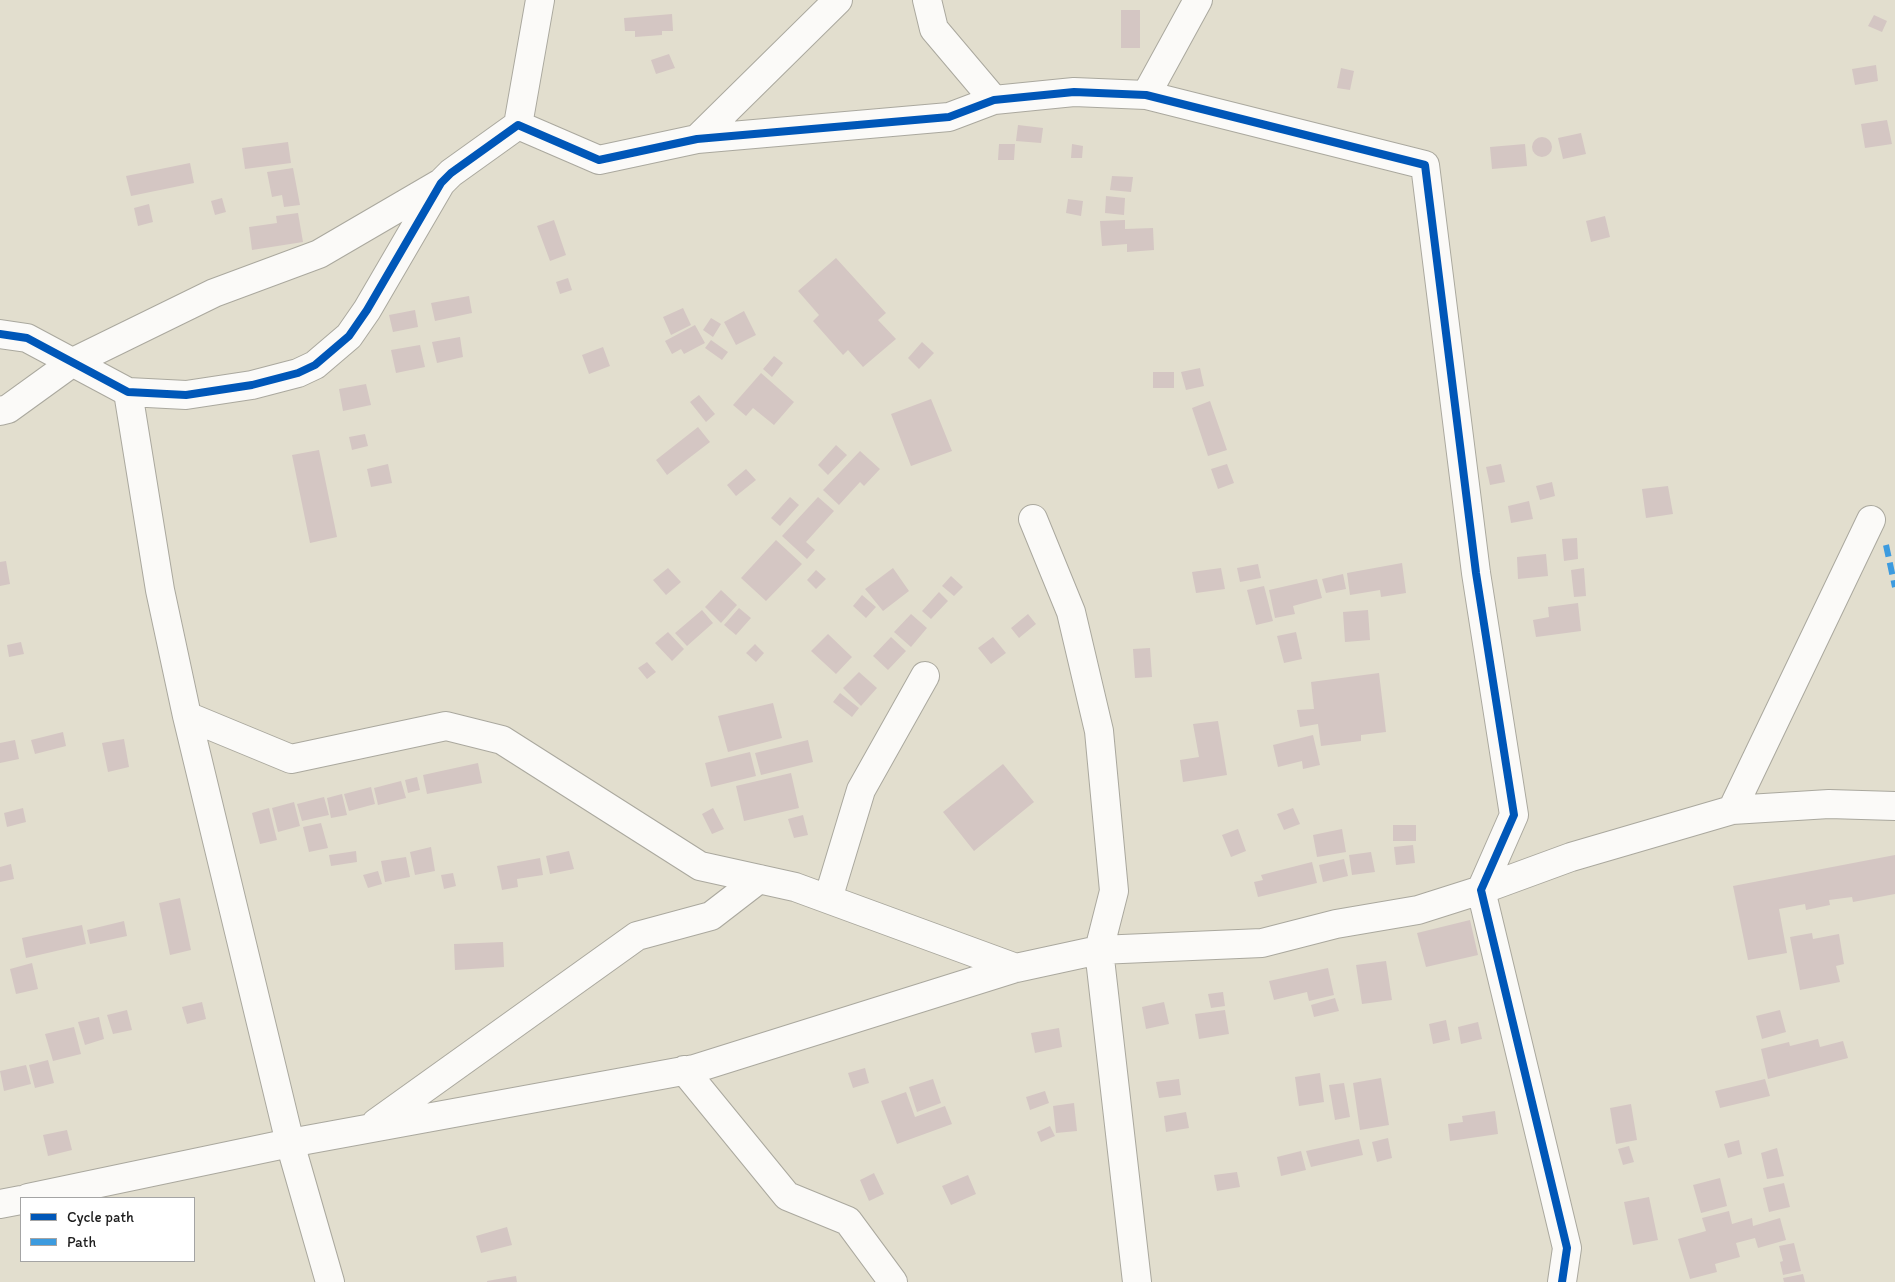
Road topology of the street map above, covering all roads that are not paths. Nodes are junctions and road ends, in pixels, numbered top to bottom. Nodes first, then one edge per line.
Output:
1 (540, 0) edge
2 (838, 0) edge
3 (928, 0) edge
4 (1198, 0) edge
5 (1146, 95) junction
6 (994, 100) junction
7 (518, 125) junction
8 (697, 139) junction
9 (441, 183) junction
10 (0, 334) edge
11 (73, 362) junction
12 (128, 392) junction
13 (0, 411) edge
14 (1033, 519) dead end
15 (1871, 520) dead end
16 (925, 676) dead end
17 (187, 716) junction
18 (1895, 806) edge
19 (1732, 810) junction
20 (759, 879) junction
21 (1481, 890) junction
22 (828, 899) junction
23 (1099, 950) junction
24 (1016, 968) junction
25 (684, 1070) junction
26 (368, 1128) junction
27 (290, 1143) junction
28 (33, 1197) edge
29 (20, 1200) edge
30 (0, 1204) edge
31 (1135, 1269) edge
32 (330, 1282) edge
33 (893, 1282) edge
34 (1126, 1282) edge
35 (1562, 1282) edge

1 - 7 street
2 - 8 street
3 - 6 street
4 - 5 street
5 - 6 street
5 - 21 street
6 - 8 street
7 - 8 street
7 - 9 street
9 - 11 street
9 - 12 street
10 - 11 street
11 - 12 street
11 - 13 street
12 - 17 street
14 - 23 street
15 - 19 street
16 - 22 street
17 - 20 street
17 - 27 street
18 - 19 street
19 - 21 street
20 - 22 street
20 - 26 street
21 - 23 street
21 - 35 street
22 - 24 street
23 - 24 street
23 - 31 street
24 - 25 street
25 - 26 street
25 - 33 street
26 - 27 street
27 - 28 street
27 - 32 street
29 - 30 street
31 - 34 street

